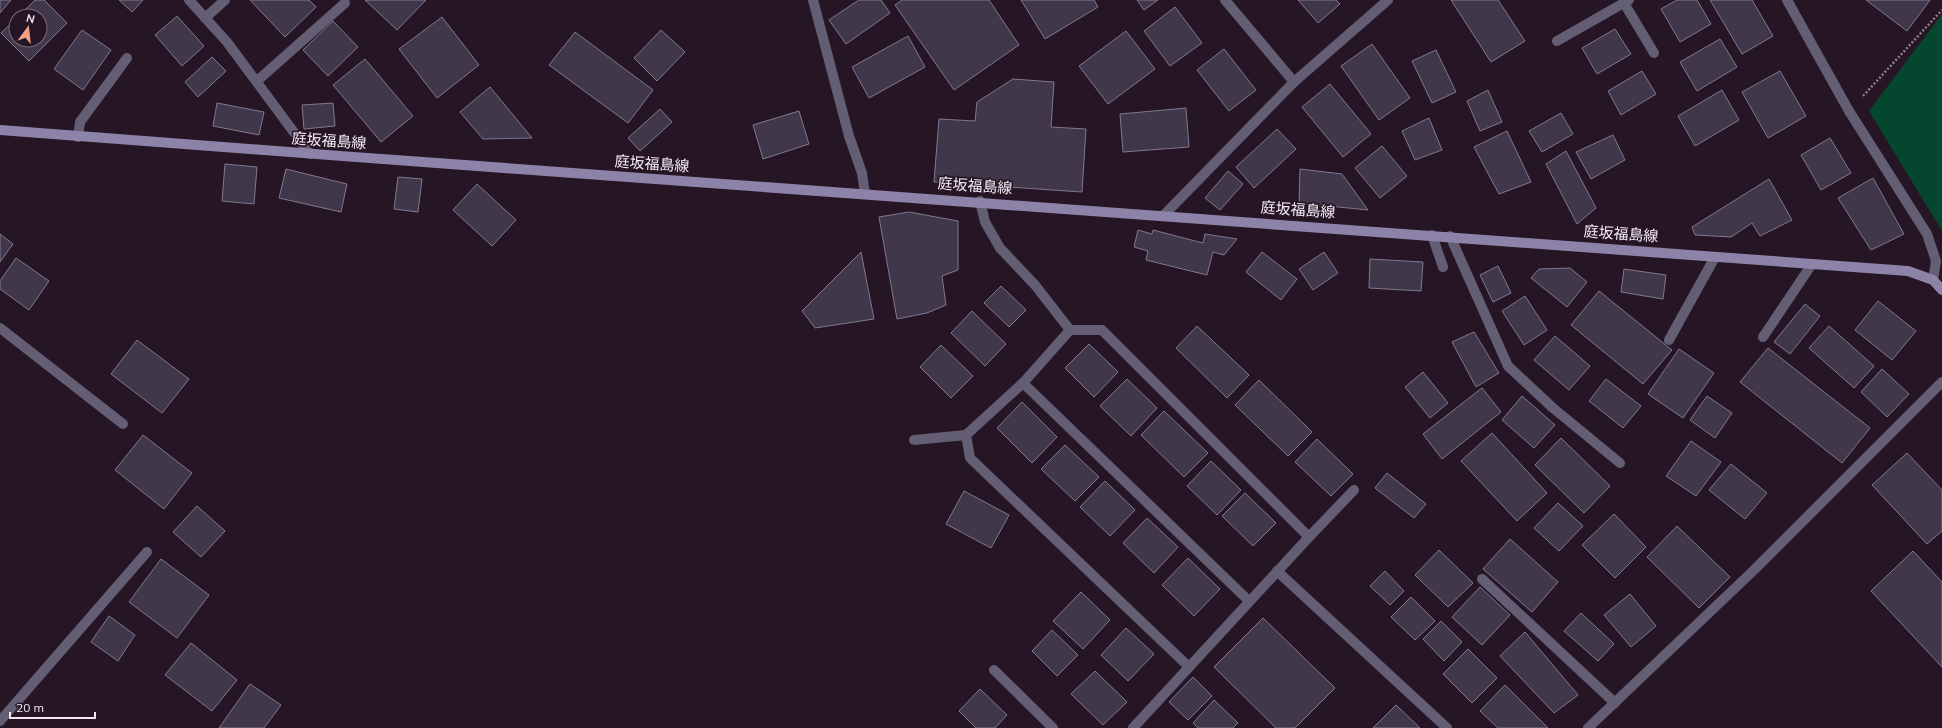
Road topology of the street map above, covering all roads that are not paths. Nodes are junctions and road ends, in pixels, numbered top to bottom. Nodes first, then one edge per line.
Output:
1 (189, 0) edge
2 (225, 0) edge
3 (813, 0) edge
4 (1225, 0) edge
5 (1388, 0) edge
6 (1787, 0) edge
7 (1626, 1) edge
8 (345, 3) dead end
9 (205, 18) junction
10 (1557, 41) dead end
11 (1654, 53) dead end
12 (127, 58) dead end
13 (257, 81) junction
14 (1294, 82) junction
15 (0, 130) edge
16 (78, 136) junction
17 (310, 154) junction
18 (865, 194) junction
19 (980, 201) junction
20 (1164, 215) junction
21 (1432, 235) junction
22 (1450, 236) junction
23 (1716, 257) junction
24 (1812, 264) junction
25 (1442, 267) dead end
26 (1933, 280) junction
27 (1942, 290) edge
28 (0, 328) edge
29 (1070, 330) junction
30 (1763, 337) dead end
31 (1669, 340) dead end
32 (1942, 382) edge
33 (1023, 383) junction
34 (123, 424) dead end
35 (966, 435) junction
36 (914, 440) dead end
37 (1620, 463) dead end
38 (1354, 490) dead end
39 (1309, 537) junction
40 (147, 552) dead end
41 (1277, 572) junction
42 (1482, 579) dead end
43 (1249, 602) junction
44 (1189, 667) junction
45 (994, 670) dead end
46 (1615, 704) junction
47 (0, 721) edge
48 (1053, 728) edge
49 (1133, 728) edge
50 (1447, 728) edge
51 (1588, 728) edge

1 - 9 street
2 - 9 street
3 - 18 street
4 - 14 street
5 - 14 street
6 - 26 street
7 - 10 street
7 - 11 street
8 - 13 street
9 - 13 street
12 - 16 street
13 - 17 street
14 - 20 street
15 - 16 main road, 庭坂福島線
16 - 17 main road, 庭坂福島線
17 - 18 main road, 庭坂福島線
18 - 19 main road, 庭坂福島線
19 - 20 main road, 庭坂福島線
19 - 29 street
20 - 21 main road, 庭坂福島線
21 - 22 main road, 庭坂福島線
21 - 25 street
22 - 23 main road, 庭坂福島線
22 - 37 street
23 - 24 main road, 庭坂福島線
23 - 31 street
24 - 26 main road, 庭坂福島線
24 - 30 street
26 - 27 main road, 庭坂福島線
28 - 34 street
29 - 33 street
29 - 39 street
32 - 46 street
33 - 35 street
33 - 43 street
35 - 36 street
35 - 44 street
38 - 39 street
39 - 41 street
40 - 47 street
41 - 43 street
41 - 50 street
42 - 46 street
43 - 44 street
44 - 49 street
45 - 48 street
46 - 51 street

